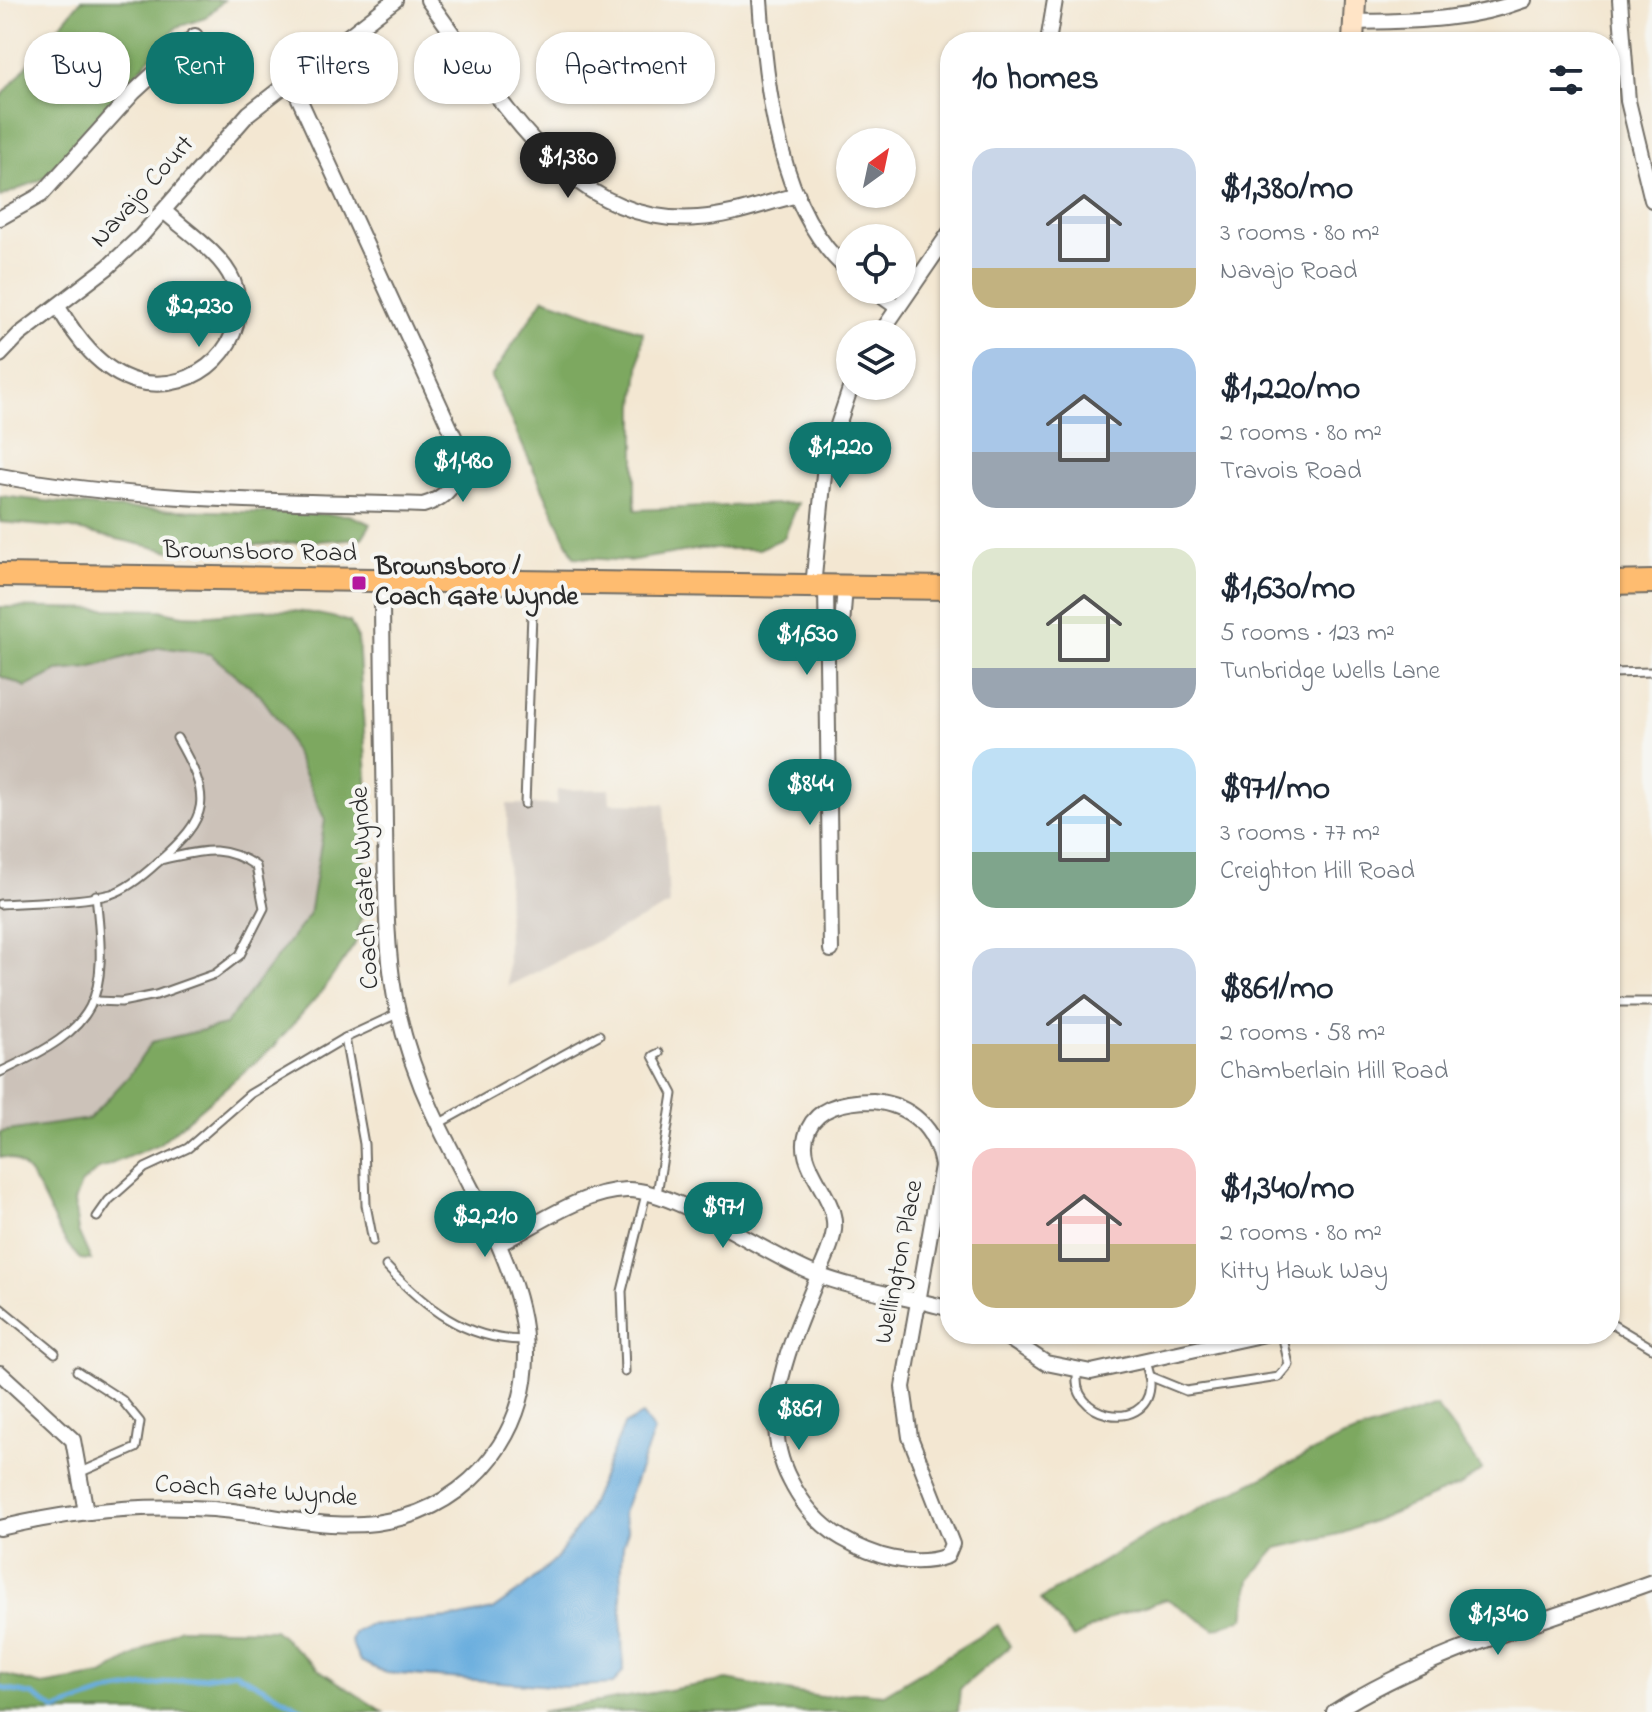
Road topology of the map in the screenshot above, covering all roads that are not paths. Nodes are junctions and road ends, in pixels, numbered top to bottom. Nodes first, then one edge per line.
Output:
1 (395, 0) edge
2 (428, 0) edge
3 (760, 0) edge
4 (1055, 0) edge
5 (1355, 0) edge
6 (1524, 0) edge
7 (1607, 0) edge
8 (1620, 7) edge
9 (352, 32) edge
10 (1050, 32) edge
11 (1354, 32) edge
12 (146, 81) edge
13 (270, 97) edge
14 (301, 104) edge
15 (798, 195) junction
16 (1652, 200) edge
17 (165, 212) junction
18 (0, 218) edge
19 (940, 246) edge
20 (836, 256) edge
21 (893, 304) edge
22 (58, 307) junction
23 (897, 307) junction
24 (889, 320) edge
25 (0, 355) edge
26 (846, 400) edge
27 (0, 476) edge
28 (0, 575) edge
29 (1652, 582) edge
30 (382, 583) junction
31 (533, 583) junction
32 (1620, 583) edge
33 (828, 587) junction
34 (940, 588) edge
35 (1652, 672) edge
36 (1620, 673) edge
37 (177, 738) dead end
38 (525, 804) dead end
39 (160, 860) junction
40 (96, 895) junction
41 (0, 904) edge
42 (831, 950) dead end
43 (96, 1001) junction
44 (1620, 1002) edge
45 (1652, 1002) edge
46 (399, 1013) junction
47 (599, 1035) dead end
48 (345, 1038) junction
49 (659, 1053) dead end
50 (0, 1072) edge
51 (438, 1124) junction
52 (940, 1158) edge
53 (940, 1177) edge
54 (652, 1193) junction
55 (97, 1217) dead end
56 (373, 1241) dead end
57 (499, 1244) junction
58 (386, 1266) dead end
59 (819, 1275) junction
60 (918, 1302) junction
61 (940, 1307) edge
62 (0, 1308) edge
63 (1620, 1329) edge
64 (527, 1340) junction
65 (1017, 1344) edge
66 (1230, 1344) edge
67 (1284, 1344) edge
68 (1652, 1348) edge
69 (55, 1353) dead end
70 (1147, 1368) junction
71 (77, 1371) dead end
72 (1078, 1371) junction
73 (625, 1372) dead end
74 (0, 1373) edge
75 (79, 1473) junction
76 (86, 1512) junction
77 (0, 1528) edge
78 (1652, 1582) edge
79 (1334, 1712) edge

1 - 9 street, Navajo Court
2 - 15 street
3 - 15 street
4 - 10 street
5 - 11 street
6 - 11 street
7 - 8 street
8 - 16 street
12 - 18 street
13 - 17 street, Navajo Court
14 - 27 street
15 - 20 street
17 - 22 street, Navajo Court
17 - 22 street
19 - 23 street
21 - 23 street
22 - 25 street, Navajo Court
23 - 24 street
26 - 33 street
28 - 30 main road, Brownsboro Road
29 - 32 main road
30 - 31 main road, Brownsboro Road
30 - 46 street, Coach Gate Wynde
31 - 33 main road, Brownsboro Road
31 - 38 lane
33 - 34 main road, Brownsboro Road
33 - 42 street
35 - 36 lane
37 - 39 lane
39 - 40 lane
39 - 43 lane
40 - 41 lane
40 - 43 lane
43 - 50 lane
44 - 45 lane
46 - 48 lane
46 - 51 street, Coach Gate Wynde
47 - 51 lane
48 - 55 lane
48 - 56 lane
49 - 54 lane
51 - 57 street, Coach Gate Wynde
52 - 59 street, Wellington Place
53 - 60 street, Wellington Place
54 - 57 street
54 - 59 street
54 - 73 lane
57 - 64 street, Coach Gate Wynde
58 - 64 lane
59 - 60 street
59 - 60 street, Wellington Place
60 - 61 street
62 - 69 lane
63 - 68 lane
64 - 76 street, Coach Gate Wynde
65 - 72 street
66 - 70 street
67 - 70 lane
70 - 72 street
70 - 72 lane
71 - 75 lane
74 - 75 street
75 - 76 street
76 - 77 street, Coach Gate Wynde
78 - 79 street

